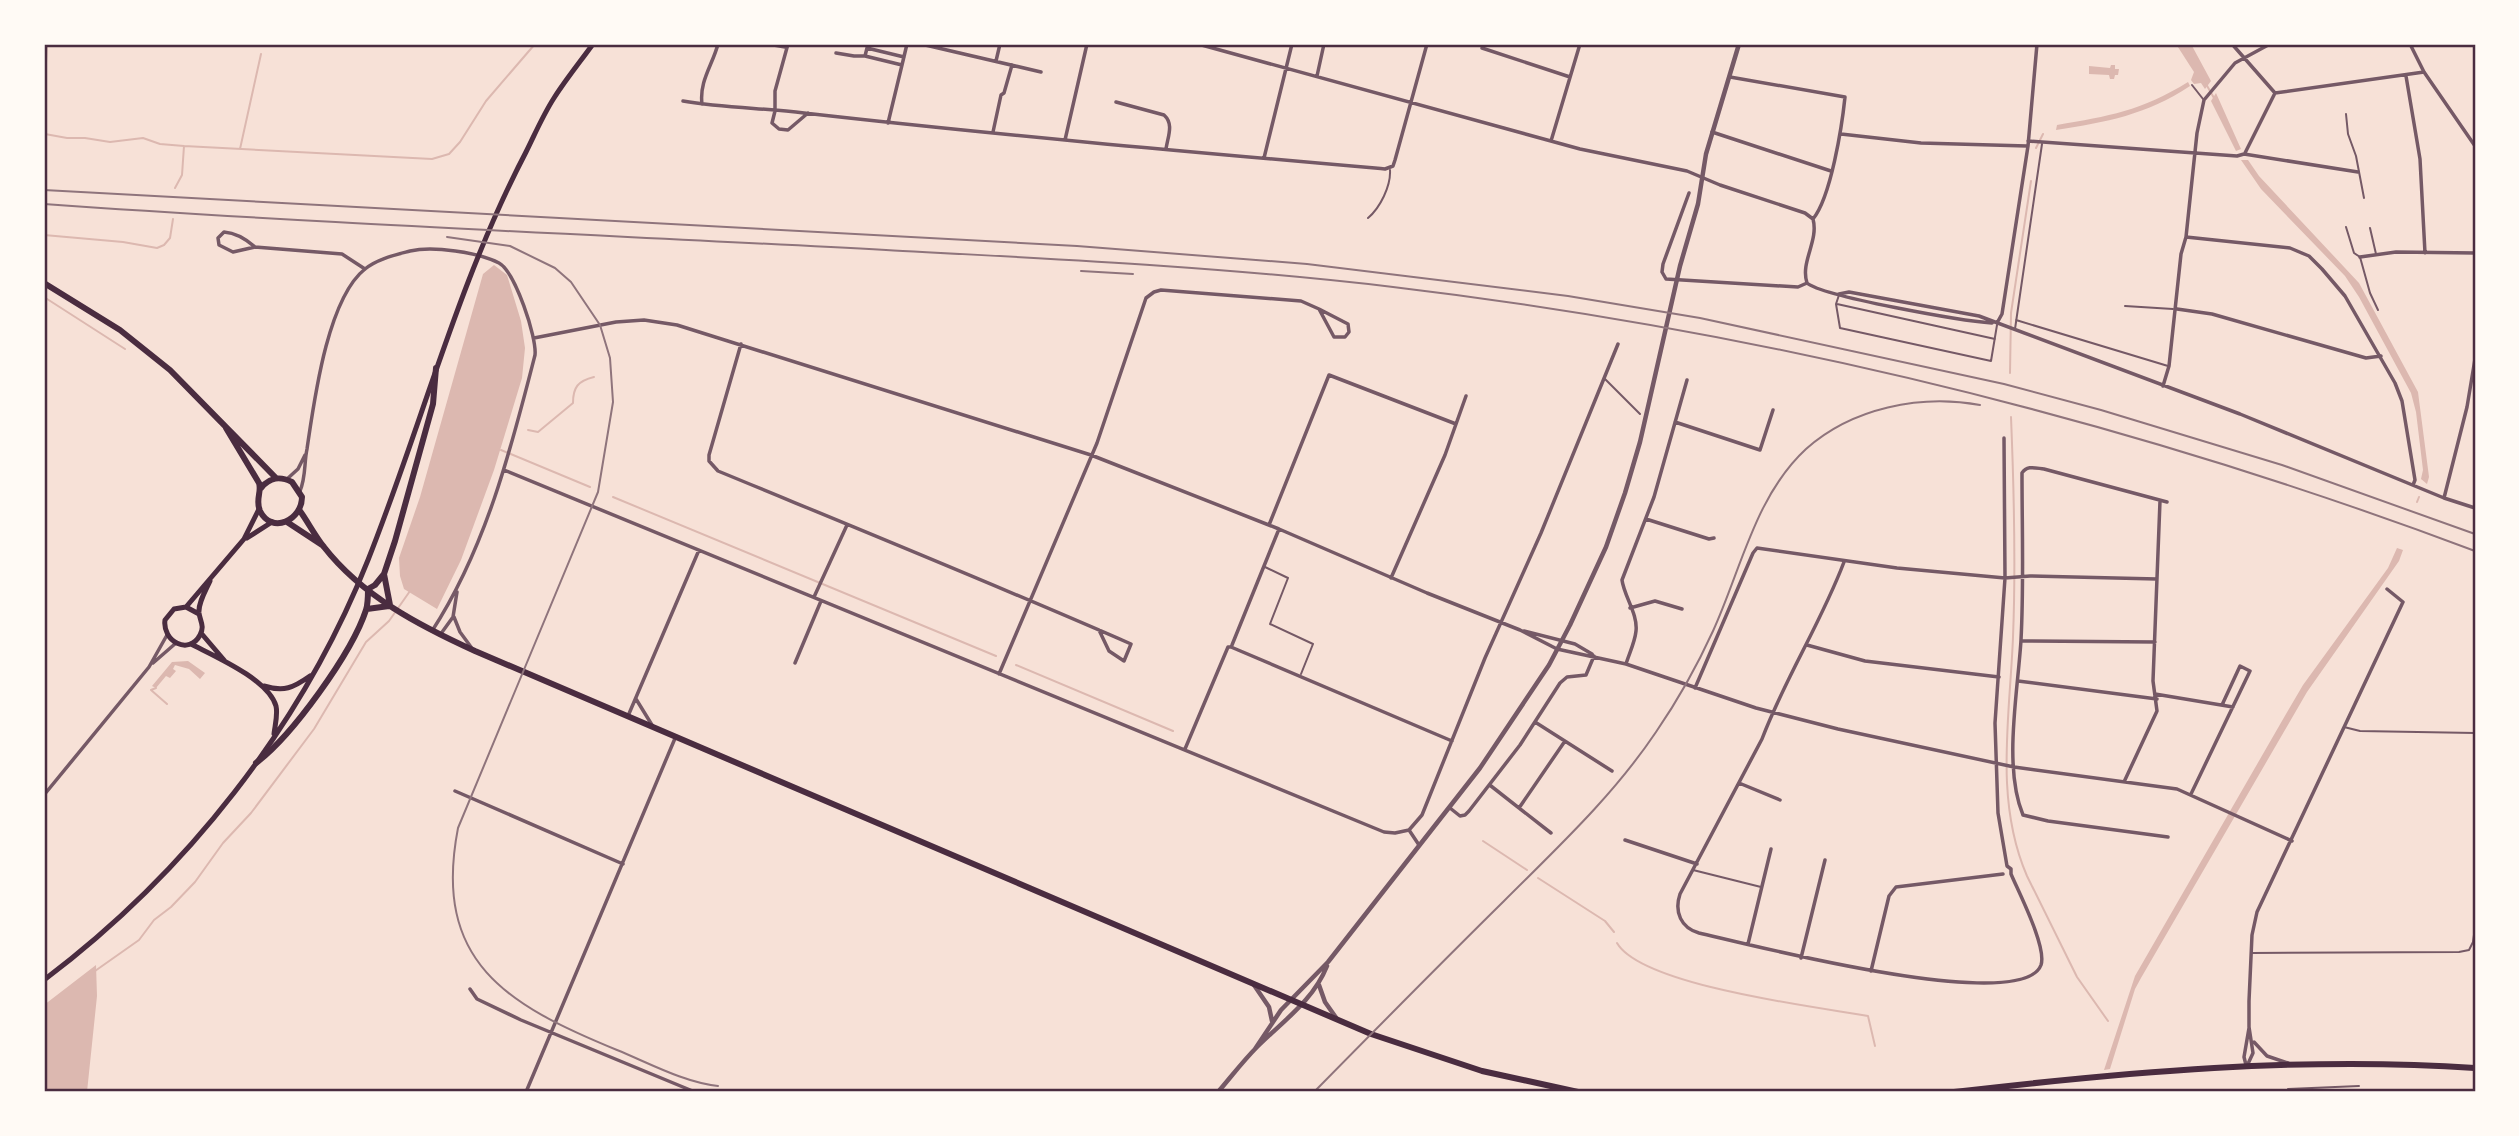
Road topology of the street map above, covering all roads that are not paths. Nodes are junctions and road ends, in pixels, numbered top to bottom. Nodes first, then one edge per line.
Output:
1 (593, 44) edge
2 (718, 44) edge
3 (768, 44) edge
4 (907, 44) edge
5 (921, 44) edge
6 (1000, 44) edge
7 (1087, 44) edge
8 (1198, 44) edge
9 (1292, 44) edge
10 (1324, 44) edge
11 (1427, 44) edge
12 (1580, 44) edge
13 (1739, 44) edge
14 (2037, 44) edge
15 (2232, 44) edge
16 (2270, 44) edge
17 (2410, 44) edge
18 (787, 46) edge
19 (1482, 48) dead end
20 (836, 53) dead end
21 (865, 56) junction
22 (904, 57) junction
23 (2244, 57) junction
24 (996, 61) junction
25 (902, 65) junction
26 (1012, 65) junction
27 (1287, 67) junction
28 (1041, 72) dead end
29 (2424, 72) junction
30 (1570, 76) junction
31 (2406, 76) junction
32 (1316, 77) junction
33 (1730, 77) junction
34 (2192, 86) dead end
35 (2275, 93) junction
36 (2206, 98) junction
37 (683, 101) dead end
38 (1116, 102) dead end
39 (1412, 103) junction
40 (702, 104) junction
41 (775, 111) junction
42 (808, 113) junction
43 (2346, 114) dead end
44 (888, 123) junction
45 (993, 132) junction
46 (1712, 132) junction
47 (1841, 134) junction
48 (1065, 140) junction
49 (1551, 141) junction
50 (2041, 143) junction
51 (2028, 144) junction
52 (2475, 146) edge
53 (1166, 149) junction
54 (2196, 153) junction
55 (2246, 153) junction
56 (1264, 159) junction
57 (1390, 168) junction
58 (1831, 171) junction
59 (2358, 172) junction
60 (1702, 177) junction
61 (1689, 193) dead end
62 (2364, 198) dead end
63 (1368, 218) dead end
64 (1813, 219) junction
65 (2346, 227) dead end
66 (2370, 228) dead end
67 (2186, 237) junction
68 (255, 247) junction
69 (2425, 253) junction
70 (2475, 253) edge
71 (2376, 254) junction
72 (2360, 257) junction
73 (365, 269) junction
74 (44, 283) edge
75 (1807, 283) junction
76 (1839, 294) junction
77 (1836, 304) junction
78 (2125, 306) dead end
79 (1319, 309) junction
80 (2175, 309) junction
81 (2378, 310) dead end
82 (2016, 320) junction
83 (1997, 323) junction
84 (2014, 330) junction
85 (534, 338) junction
86 (1995, 339) junction
87 (741, 344) junction
88 (1618, 344) dead end
89 (2381, 356) junction
90 (2475, 359) edge
91 (2169, 366) junction
92 (436, 368) junction
93 (1603, 377) junction
94 (1687, 380) dead end
95 (2163, 386) junction
96 (1466, 396) dead end
97 (1773, 410) dead end
98 (1640, 414) dead end
99 (1674, 422) junction
100 (1456, 424) junction
101 (225, 427) junction
102 (2004, 438) dead end
103 (306, 454) junction
104 (1091, 455) junction
105 (504, 470) junction
106 (276, 478) junction
107 (287, 479) junction
108 (2413, 485) junction
109 (261, 488) junction
110 (300, 491) junction
111 (2444, 498) junction
112 (2475, 508) edge
113 (259, 509) junction
114 (300, 511) junction
115 (1646, 519) junction
116 (272, 522) junction
117 (286, 522) junction
118 (847, 524) junction
119 (1269, 525) junction
120 (1279, 529) junction
121 (1714, 538) dead end
122 (244, 539) junction
123 (324, 546) junction
124 (699, 550) junction
125 (1844, 562) junction
126 (1264, 567) junction
127 (384, 574) junction
128 (1391, 578) junction
129 (2008, 578) junction
130 (2021, 578) junction
131 (2157, 579) junction
132 (210, 582) junction
133 (458, 587) junction
134 (368, 589) junction
135 (2387, 589) dead end
136 (814, 597) junction
137 (821, 600) junction
138 (1030, 601) junction
139 (186, 607) junction
140 (391, 607) junction
141 (1630, 608) junction
142 (1682, 608) dead end
143 (367, 609) junction
144 (199, 614) junction
145 (453, 617) junction
146 (1500, 623) junction
147 (1099, 630) junction
148 (1520, 630) junction
149 (432, 631) junction
150 (201, 633) junction
151 (167, 635) junction
152 (440, 635) junction
153 (1562, 640) junction
154 (2021, 641) junction
155 (2155, 642) junction
156 (176, 643) junction
157 (191, 643) junction
158 (1807, 645) junction
159 (1231, 648) junction
160 (1558, 649) junction
161 (475, 651) junction
162 (1594, 656) junction
163 (226, 662) junction
164 (795, 663) dead end
165 (1626, 664) junction
166 (149, 667) junction
167 (312, 674) junction
168 (999, 674) junction
169 (1300, 676) junction
170 (1999, 677) junction
171 (2018, 681) junction
172 (261, 686) junction
173 (1695, 688) junction
174 (2156, 697) junction
175 (636, 698) junction
176 (2222, 705) junction
177 (2233, 706) junction
178 (1772, 713) junction
179 (628, 716) junction
180 (1535, 722) junction
181 (654, 726) junction
182 (2344, 727) junction
183 (2475, 733) edge
184 (676, 736) junction
185 (273, 737) junction
186 (1452, 741) junction
187 (1565, 741) junction
188 (1185, 749) junction
189 (256, 763) junction
190 (1998, 764) junction
191 (2012, 767) junction
192 (1612, 771) dead end
193 (2124, 782) junction
194 (1740, 783) junction
195 (1490, 786) junction
196 (454, 791) dead end
197 (2191, 794) junction
198 (44, 795) edge
199 (1780, 800) dead end
200 (1450, 808) junction
201 (1519, 808) junction
202 (1409, 830) junction
203 (1552, 833) dead end
204 (2168, 837) dead end
205 (1625, 840) dead end
206 (2292, 841) junction
207 (1419, 845) junction
208 (1771, 849) dead end
209 (1825, 860) dead end
210 (623, 864) junction
211 (1697, 864) junction
212 (2007, 866) junction
213 (1693, 870) junction
214 (2003, 874) junction
215 (2011, 874) junction
216 (1762, 888) junction
217 (2475, 928) edge
218 (1748, 944) junction
219 (2251, 953) junction
220 (1801, 958) junction
221 (1328, 962) junction
222 (1871, 971) junction
223 (44, 981) edge
224 (1253, 985) junction
225 (1319, 985) junction
226 (470, 989) dead end
227 (1291, 1001) junction
228 (1301, 1005) junction
229 (1338, 1020) junction
230 (1272, 1021) junction
231 (2249, 1027) junction
232 (552, 1032) junction
233 (2253, 1040) junction
234 (1255, 1049) junction
235 (2292, 1065) junction
236 (2246, 1068) junction
237 (2475, 1068) edge
238 (2359, 1086) dead end
239 (526, 1092) edge
240 (695, 1092) edge
241 (1218, 1092) edge
242 (1578, 1092) edge
243 (1954, 1092) edge
244 (2288, 1092) edge

1 - 92 main road
2 - 40 street
3 - 18 street
4 - 22 street
5 - 24 street
6 - 24 street
7 - 48 street
8 - 27 street
9 - 27 street
10 - 32 street
11 - 39 street
12 - 30 street
13 - 33 street
14 - 51 street
15 - 23 street
16 - 23 street
17 - 29 street
18 - 41 street
19 - 30 street
20 - 21 street
21 - 22 street
21 - 25 street
22 - 25 street
23 - 35 street
23 - 36 street
24 - 26 street
25 - 44 street
26 - 28 street
26 - 45 street
27 - 32 street
27 - 56 street
29 - 31 street
29 - 52 street
30 - 49 street
31 - 35 street
31 - 69 street
32 - 39 street
33 - 46 street
33 - 47 street
34 - 36 lane
35 - 55 street
36 - 54 street
37 - 40 street
38 - 53 street
39 - 49 street
39 - 57 street
40 - 41 street
41 - 42 street
41 - 42 street
42 - 44 street
43 - 59 lane
44 - 45 street
45 - 48 street
46 - 58 street
46 - 60 street
47 - 51 street
47 - 58 street
48 - 53 street
49 - 60 street
50 - 51 street
50 - 54 street
50 - 82 lane
51 - 83 street
53 - 56 street
54 - 55 street
54 - 67 street
55 - 59 street
56 - 57 street
57 - 63 lane
58 - 64 street
59 - 62 lane
60 - 64 street
60 - 153 street
61 - 75 street
64 - 75 street
65 - 72 lane
66 - 71 lane
67 - 80 street
67 - 89 street
68 - 68 street
68 - 73 street
69 - 70 street
69 - 71 street
71 - 72 street
72 - 81 lane
73 - 85 street
73 - 103 street
74 - 101 main road
75 - 76 street
76 - 77 lane
76 - 83 street
77 - 86 lane
77 - 86 lane
78 - 80 lane
79 - 79 street
79 - 104 street
80 - 89 street
80 - 91 street
82 - 84 lane
82 - 91 lane
83 - 84 street
83 - 86 lane
84 - 95 street
85 - 87 street
85 - 105 street
87 - 104 street
87 - 118 street
88 - 93 street
89 - 108 street
90 - 111 street
91 - 95 street
92 - 127 main road
92 - 167 main road
93 - 98 lane
93 - 146 street
94 - 99 street
95 - 108 street
96 - 100 street
97 - 99 street
99 - 115 street
100 - 119 street
100 - 128 street
101 - 106 main road
101 - 109 main road
102 - 129 street
103 - 107 street
103 - 110 street
104 - 119 street
104 - 138 street
105 - 124 street
105 - 133 street
106 - 107 main road
106 - 109 main road
107 - 110 main road
108 - 111 street
109 - 113 main road
110 - 114 main road
111 - 112 street
113 - 116 main road
113 - 122 main road
114 - 117 main road
114 - 123 main road
115 - 121 street
115 - 141 street
116 - 117 main road
116 - 122 main road
117 - 123 main road
118 - 136 street
118 - 138 street
119 - 120 street
120 - 126 street
120 - 128 street
122 - 132 main road
123 - 134 main road
124 - 136 street
124 - 175 street
125 - 129 street
125 - 158 street
125 - 173 street
126 - 159 street
126 - 169 lane
127 - 134 main road
127 - 140 main road
128 - 146 street
129 - 130 street
129 - 170 street
130 - 131 street
130 - 131 street
130 - 154 street
131 - 155 street
132 - 139 main road
132 - 144 main road
133 - 145 street
133 - 149 street
134 - 140 main road
134 - 143 main road
135 - 182 street
136 - 137 street
137 - 164 street
137 - 168 street
138 - 147 street
138 - 168 street
139 - 144 main road
139 - 151 main road
140 - 143 main road
140 - 149 main road
141 - 142 street
141 - 165 street
143 - 189 main road
144 - 150 main road
145 - 152 street
145 - 161 street
146 - 148 street
146 - 186 street
147 - 147 street
148 - 153 street
148 - 160 street
149 - 152 main road
150 - 157 main road
150 - 163 main road
151 - 156 main road
151 - 166 street
152 - 161 main road
153 - 160 street
153 - 162 street
154 - 155 street
154 - 171 street
155 - 174 street
156 - 157 main road
156 - 166 street
157 - 163 main road
158 - 170 street
158 - 178 street
159 - 169 street
159 - 188 street
160 - 162 street
160 - 200 street
161 - 179 main road
162 - 165 street
162 - 180 street
163 - 172 main road
165 - 173 street
166 - 198 street
167 - 172 main road
167 - 185 main road
168 - 188 street
169 - 186 street
170 - 190 street
171 - 174 street
171 - 191 street
172 - 185 main road
173 - 178 street
174 - 176 street
174 - 193 street
175 - 179 street
175 - 181 street
176 - 177 street
176 - 177 street
177 - 197 street
178 - 190 street
178 - 194 street
179 - 181 main road
180 - 187 street
180 - 195 street
181 - 184 main road
182 - 183 lane
182 - 206 street
184 - 210 street
184 - 224 main road
185 - 189 main road
186 - 202 street
187 - 192 street
187 - 201 street
188 - 202 street
189 - 223 main road
190 - 191 street
190 - 212 street
191 - 193 street
191 - 204 street
193 - 197 street
194 - 199 street
194 - 211 street
195 - 200 street
195 - 201 street
196 - 210 street
197 - 206 street
200 - 207 street
201 - 203 street
202 - 207 street
205 - 211 street
206 - 219 street
207 - 221 street
208 - 216 street
209 - 220 street
210 - 232 street
211 - 213 street
212 - 214 street
212 - 215 street
213 - 216 lane
213 - 218 street
214 - 215 street
214 - 222 street
215 - 222 street
216 - 218 street
217 - 219 lane
218 - 220 street
219 - 231 street
220 - 222 street
221 - 225 street
221 - 227 street
224 - 227 main road
224 - 230 street
225 - 228 street
225 - 229 street
226 - 232 street
227 - 228 main road
227 - 230 street
228 - 229 main road
228 - 234 street
229 - 242 main road
230 - 234 street
231 - 233 street
231 - 236 street
232 - 239 street
232 - 240 street
233 - 235 street
233 - 236 street
234 - 241 street
235 - 236 main road
235 - 237 main road
236 - 243 main road
238 - 244 lane

